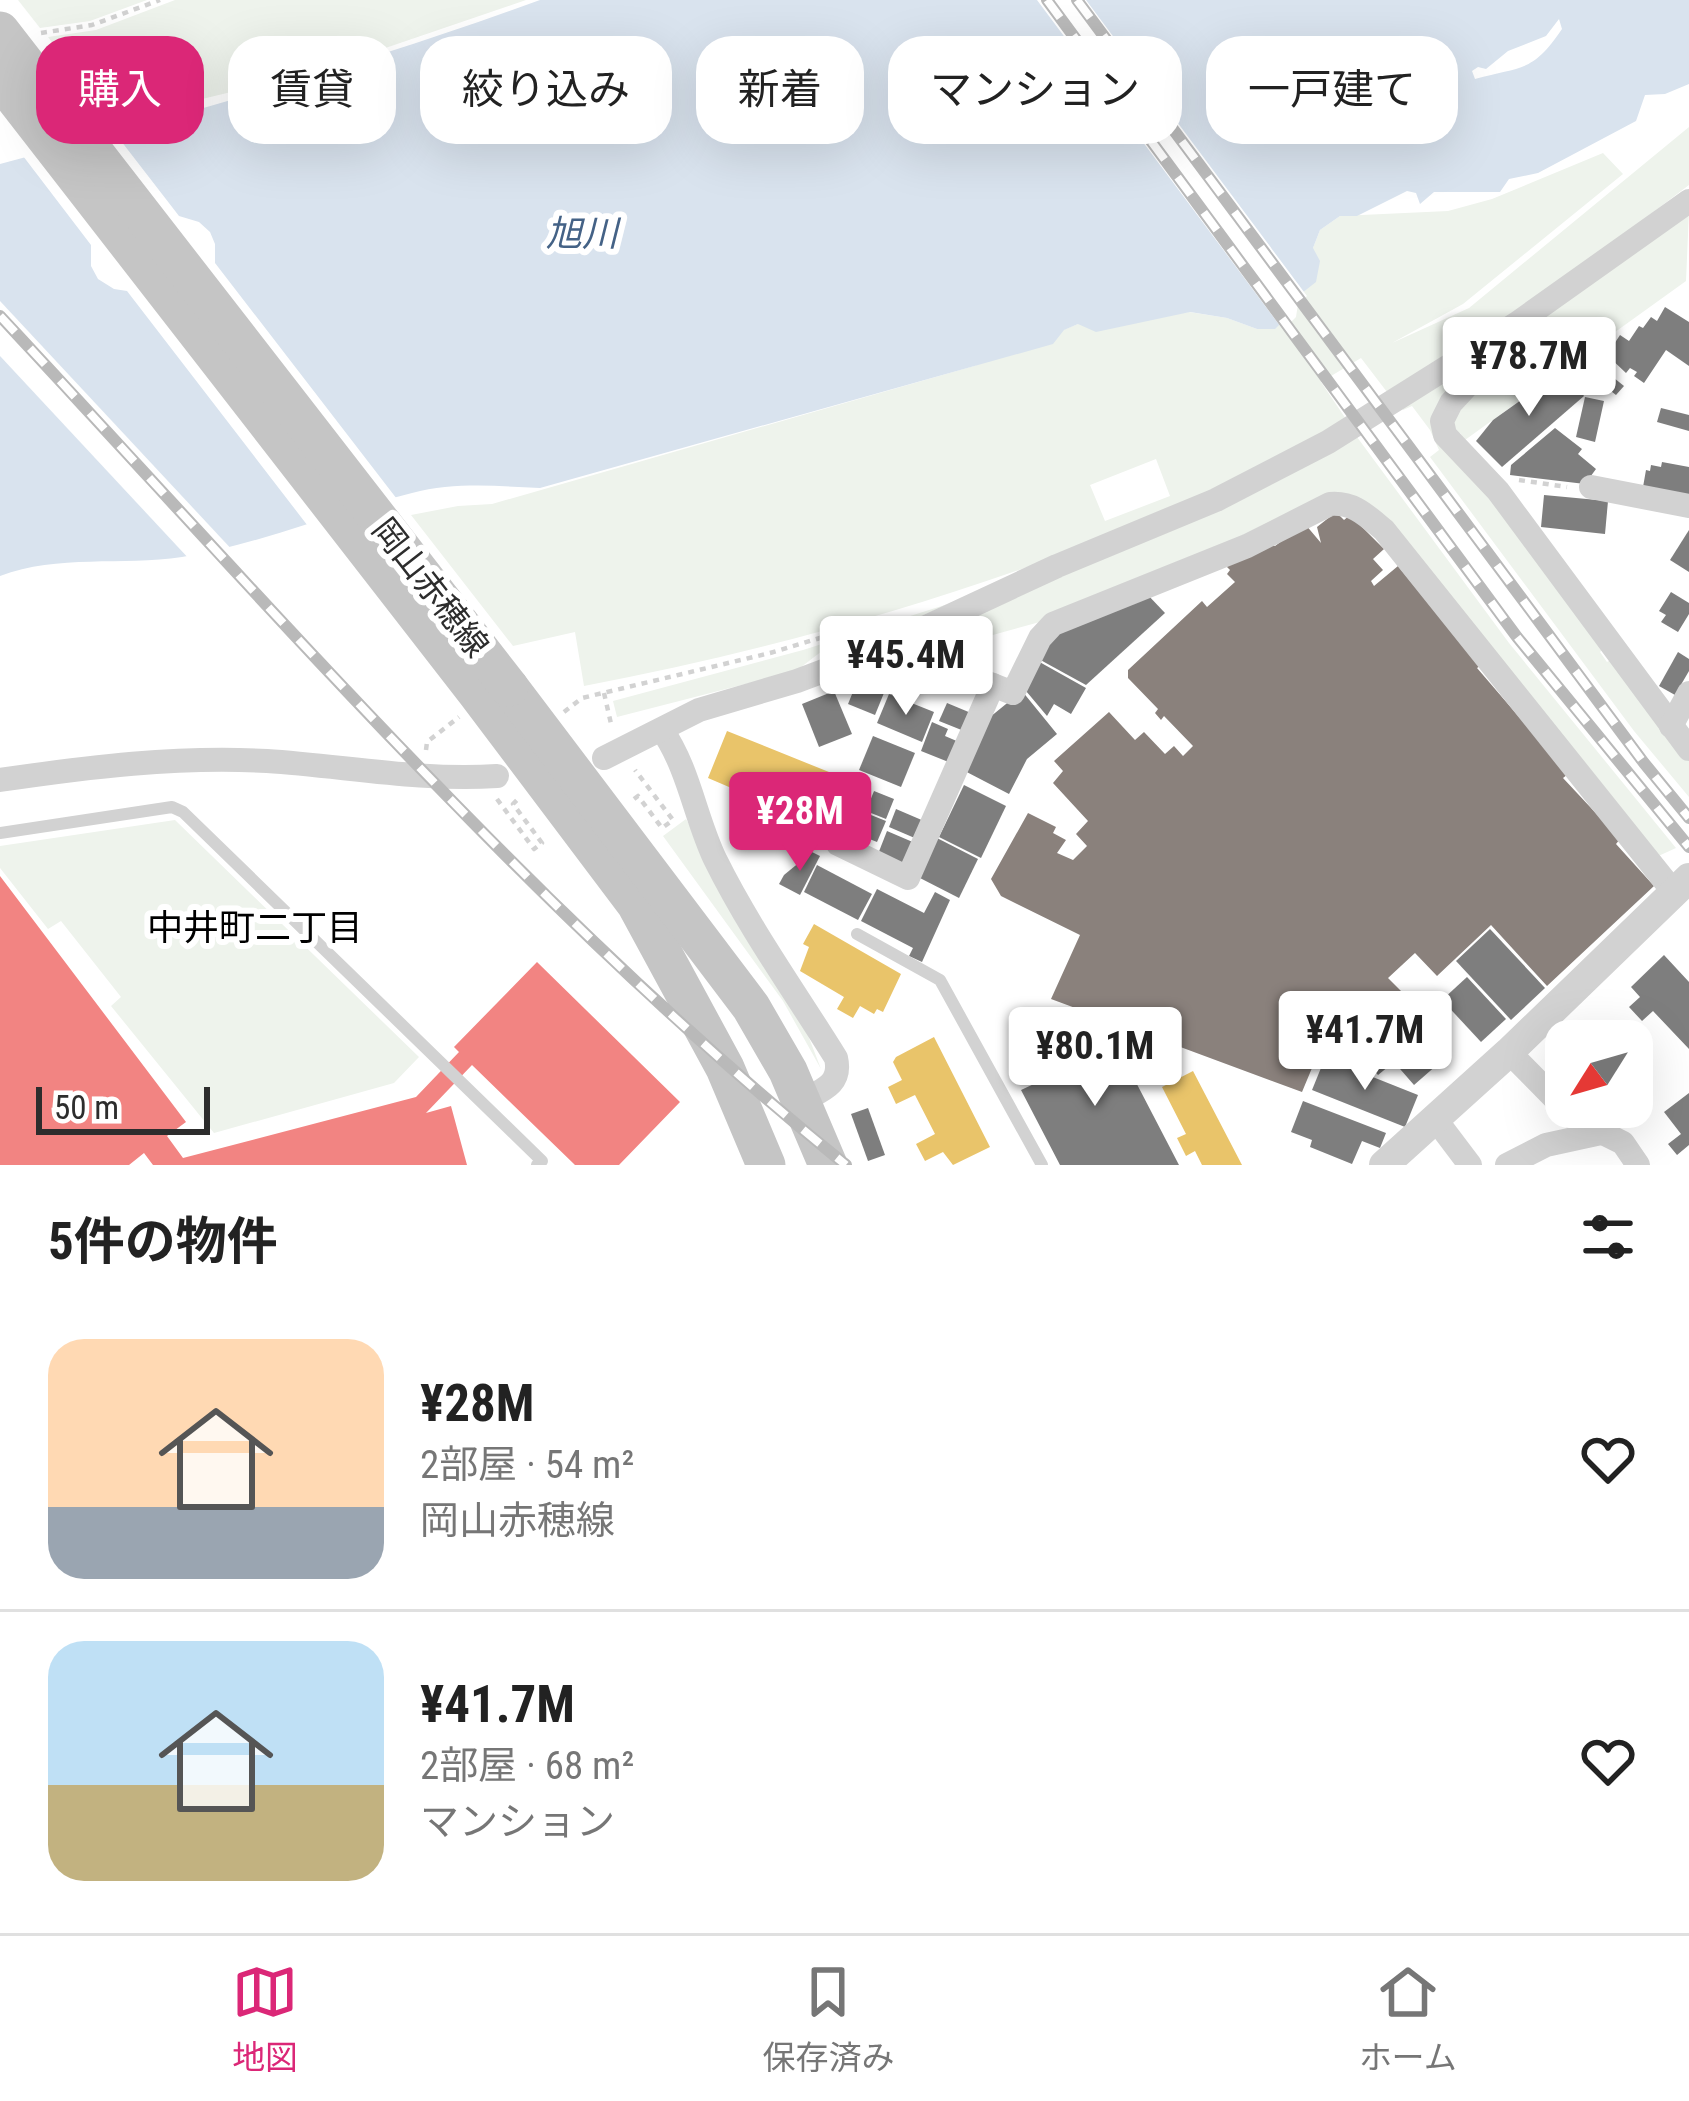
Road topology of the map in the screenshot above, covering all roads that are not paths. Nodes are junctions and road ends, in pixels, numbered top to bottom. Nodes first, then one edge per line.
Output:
1 (11, 34) edge
2 (0, 79) edge
3 (1689, 201) edge
4 (1528, 316) junction
5 (1591, 488) road end
6 (1689, 506) edge
7 (789, 684) junction
8 (993, 685) junction
9 (1689, 693) edge
10 (482, 699) junction
11 (1671, 726) junction
12 (662, 730) junction
13 (1689, 749) edge
14 (604, 758) dead end
15 (0, 780) edge
16 (495, 785) road end
17 (0, 833) edge
18 (838, 844) dead end
19 (1681, 885) edge
20 (857, 934) dead end
21 (1509, 1052) junction
22 (802, 1101) junction
23 (1436, 1120) junction
24 (1601, 1133) junction
25 (537, 1165) edge
26 (766, 1165) edge
27 (828, 1165) edge
28 (1042, 1165) edge
29 (1384, 1165) edge
30 (1470, 1165) edge
31 (1507, 1165) edge
32 (1639, 1165) edge

1 - 10 main road, 岡山赤穂線, bridge
2 - 10 main road, 岡山赤穂線
3 - 4 street
4 - 7 street
4 - 11 street
5 - 6 street
7 - 8 street
7 - 12 street
8 - 18 street
8 - 19 street
9 - 11 street
10 - 22 main road, 岡山赤穂線
10 - 26 main road, 岡山赤穂線
11 - 13 street
12 - 14 street
12 - 22 street
15 - 16 street
17 - 25 lane
19 - 21 street
20 - 28 lane
21 - 23 street
21 - 24 street
22 - 27 main road, 岡山赤穂線
23 - 29 street
23 - 30 street
24 - 31 street
24 - 32 street

